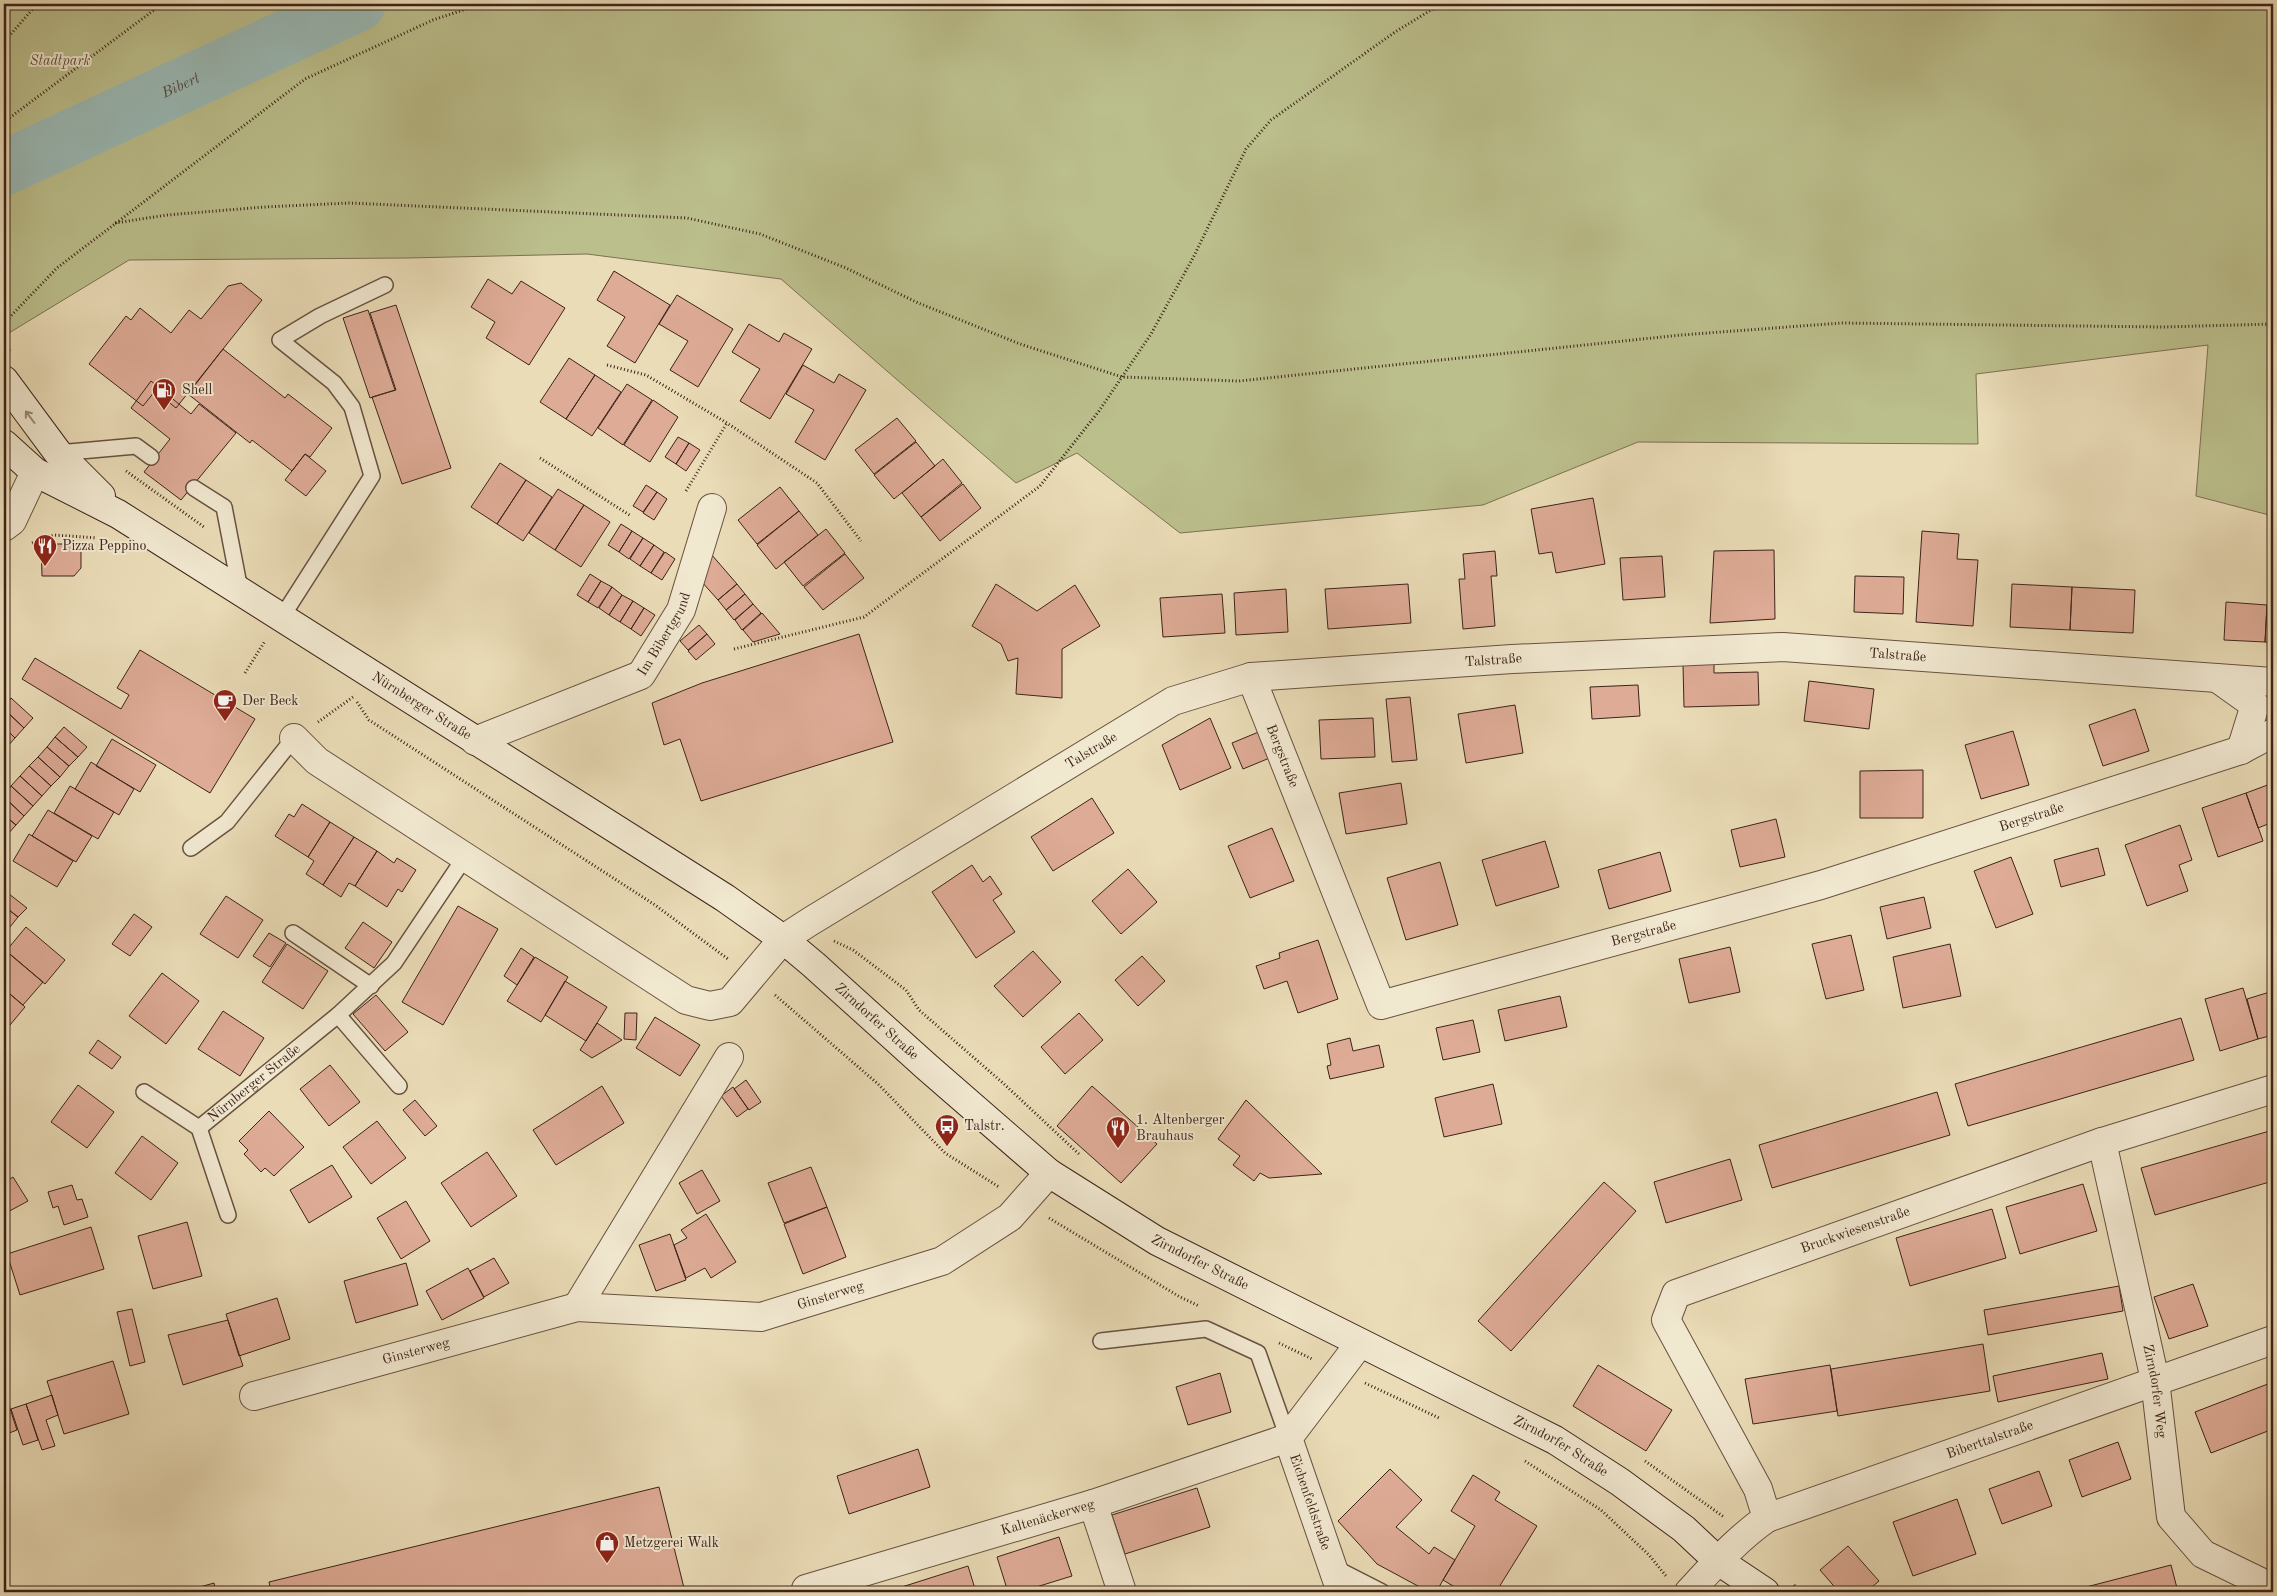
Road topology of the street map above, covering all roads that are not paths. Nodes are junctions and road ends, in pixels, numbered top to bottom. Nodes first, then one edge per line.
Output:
1 (385, 285) dead end
2 (4, 380) edge
3 (4, 444) edge
4 (58, 453) junction
5 (151, 457) dead end
6 (35, 472) junction
7 (4, 487) edge
8 (194, 488) dead end
9 (712, 508) dead end
10 (118, 514) junction
11 (4, 527) edge
12 (240, 590) junction
13 (282, 617) junction
14 (1251, 677) junction
15 (2215, 677) junction
16 (2273, 682) edge
17 (2273, 733) edge
18 (294, 738) joint
19 (475, 741) junction
20 (2241, 750) junction
21 (191, 848) dead end
22 (465, 857) junction
23 (725, 898) joint
24 (293, 933) dead end
25 (783, 939) junction
26 (371, 986) junction
27 (338, 1015) junction
28 (729, 1057) dead end
29 (399, 1086) dead end
30 (2273, 1089) edge
31 (144, 1092) dead end
32 (199, 1128) junction
33 (2102, 1142) junction
34 (1049, 1173) junction
35 (228, 1216) dead end
36 (577, 1307) junction
37 (2273, 1340) edge
38 (1100, 1341) dead end
39 (1360, 1343) junction
40 (2155, 1380) junction
41 (254, 1396) dead end
42 (1288, 1438) junction
43 (1092, 1504) junction
44 (1767, 1518) junction
45 (1718, 1560) junction
46 (1337, 1580) edge
47 (2273, 1588) edge
48 (806, 1589) dead end
49 (1122, 1592) edge
50 (1382, 1592) edge
51 (1690, 1592) edge
52 (1736, 1592) edge
53 (1765, 1592) edge

1 - 13 lane
4 -> 2 street, Nürnberger Straße
3 - 6 street, Nürnberger Straße
4 - 5 lane
4 - 6 street
4 - 10 street, Nürnberger Straße
6 - 7 street
6 - 10 street, Nürnberger Straße
6 - 11 street
8 - 12 lane
9 - 19 street, Im Bibertgrund
10 - 12 street, Nürnberger Straße
12 - 13 street, Nürnberger Straße
13 - 19 street, Nürnberger Straße
14 - 15 street, Talstraße
14 - 20 street, Bergstraße
14 - 25 street, Talstraße
15 - 16 street, Talstraße
15 - 20 street
17 - 20 street, Bergstraße
18 - 21 lane
18 - 22 street
19 - 23 street, Nürnberger Straße
22 - 25 street
22 - 26 lane, Nürnberger Straße
23 - 25 street, Zirndorfer Straße
24 - 26 lane
25 - 34 street, Zirndorfer Straße
26 - 27 lane, Nürnberger Straße
27 - 29 lane
27 - 32 lane, Nürnberger Straße
28 - 36 street
30 - 33 street, Bruckwiesenstraße
31 - 32 lane
32 - 35 lane
33 - 40 street, Zirndorfer Weg
33 - 44 street, Bruckwiesenstraße
34 - 36 street, Ginsterweg
34 - 39 street, Zirndorfer Straße
36 - 41 street, Ginsterweg
37 - 40 street, Biberttalstraße
38 - 42 lane
39 - 42 street, Eichenfeldstraße
39 - 45 street, Zirndorfer Straße
40 - 44 street, Biberttalstraße
40 - 47 street, Zirndorfer Weg
42 - 43 street, Kaltenäckerweg
42 - 46 street, Eichenfeldstraße
43 - 48 street, Kaltenäckerweg
43 - 49 street
44 - 45 street, Biberttalstraße
45 - 51 street
45 - 52 street, Zirndorfer Straße
45 - 53 street, Zirndorfer Straße
46 - 50 lane

